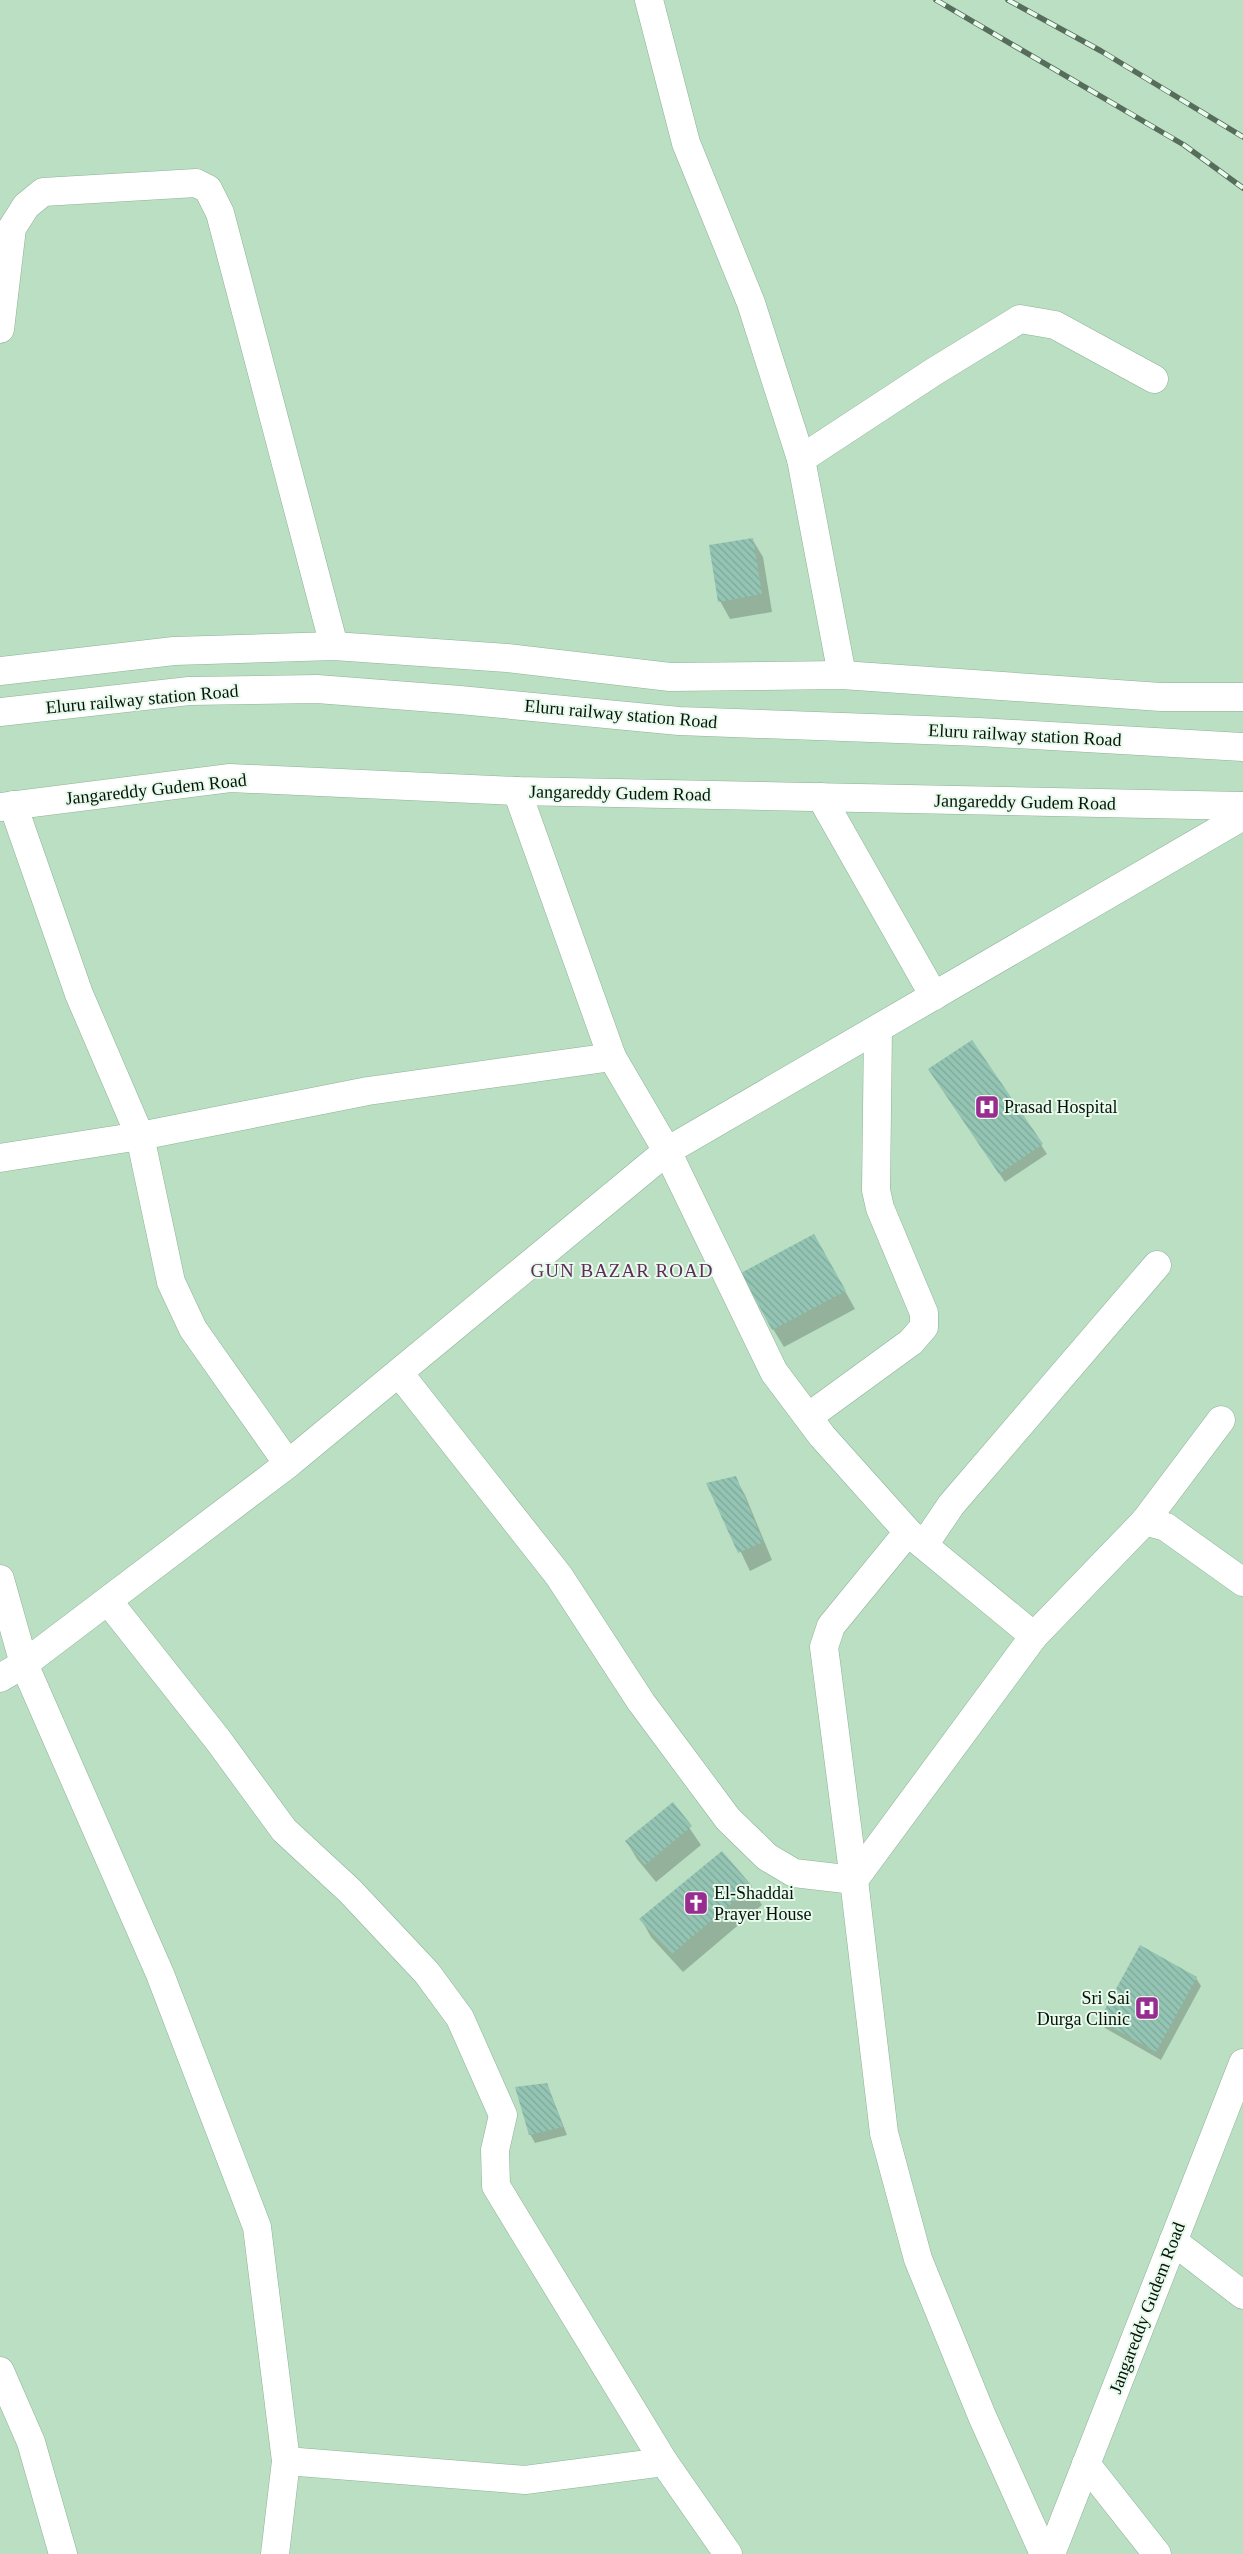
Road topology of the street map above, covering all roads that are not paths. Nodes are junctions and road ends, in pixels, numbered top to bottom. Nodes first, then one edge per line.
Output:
1 (649, 0) edge
2 (0, 328) edge
3 (1154, 379) dead end
4 (801, 459) junction
5 (334, 646) junction
6 (0, 671) edge
7 (842, 676) junction
8 (1243, 697) edge
9 (0, 712) edge
10 (1243, 747) edge
11 (518, 791) junction
12 (821, 797) junction
13 (7, 806) edge
14 (1243, 806) edge
15 (1243, 816) edge
16 (934, 996) junction
17 (878, 1029) junction
18 (612, 1057) junction
19 (140, 1136) junction
20 (667, 1151) junction
21 (0, 1158) edge
22 (1157, 1265) dead end
23 (399, 1373) junction
24 (808, 1417) junction
25 (1221, 1420) dead end
26 (288, 1464) junction
27 (1144, 1521) junction
28 (916, 1539) junction
29 (0, 1579) edge
30 (1243, 1582) edge
31 (108, 1600) junction
32 (1034, 1636) junction
33 (24, 1664) junction
34 (0, 1678) edge
35 (854, 1880) junction
36 (1243, 2063) edge
37 (1173, 2241) junction
38 (1243, 2296) edge
39 (0, 2371) edge
40 (286, 2461) junction
41 (664, 2462) junction
42 (1086, 2464) junction
43 (63, 2554) edge
44 (275, 2554) edge
45 (728, 2554) edge
46 (1044, 2554) edge
47 (1051, 2554) edge
48 (1158, 2554) edge

1 - 4 street
2 - 5 street
3 - 4 street
4 - 7 street
5 - 6 street
5 - 7 street
7 - 8 street
9 - 10 street, Eluru railway station Road
11 - 12 street, Jangareddy Gudem Road
11 - 13 street, Jangareddy Gudem Road
11 - 18 street
12 - 14 street, Jangareddy Gudem Road
12 - 16 street
13 - 19 street
15 - 16 street
16 - 17 street
17 - 20 street
17 - 24 street
18 - 19 street
18 - 20 street
19 - 21 street
19 - 26 street
20 - 23 street
20 - 24 street
22 - 28 street
23 - 26 street
23 - 35 street
24 - 28 street
25 - 27 street
26 - 31 street
27 - 30 street
27 - 32 street
28 - 32 street
28 - 35 street
29 - 33 street
31 - 33 street
31 - 41 street
32 - 35 street
33 - 34 street
33 - 40 street
35 - 46 street
36 - 37 street, Jangareddy Gudem Road
37 - 38 street
37 - 42 street, Jangareddy Gudem Road
39 - 43 street
40 - 41 street
40 - 44 street
41 - 45 street
42 - 47 street, Jangareddy Gudem Road
42 - 48 street

